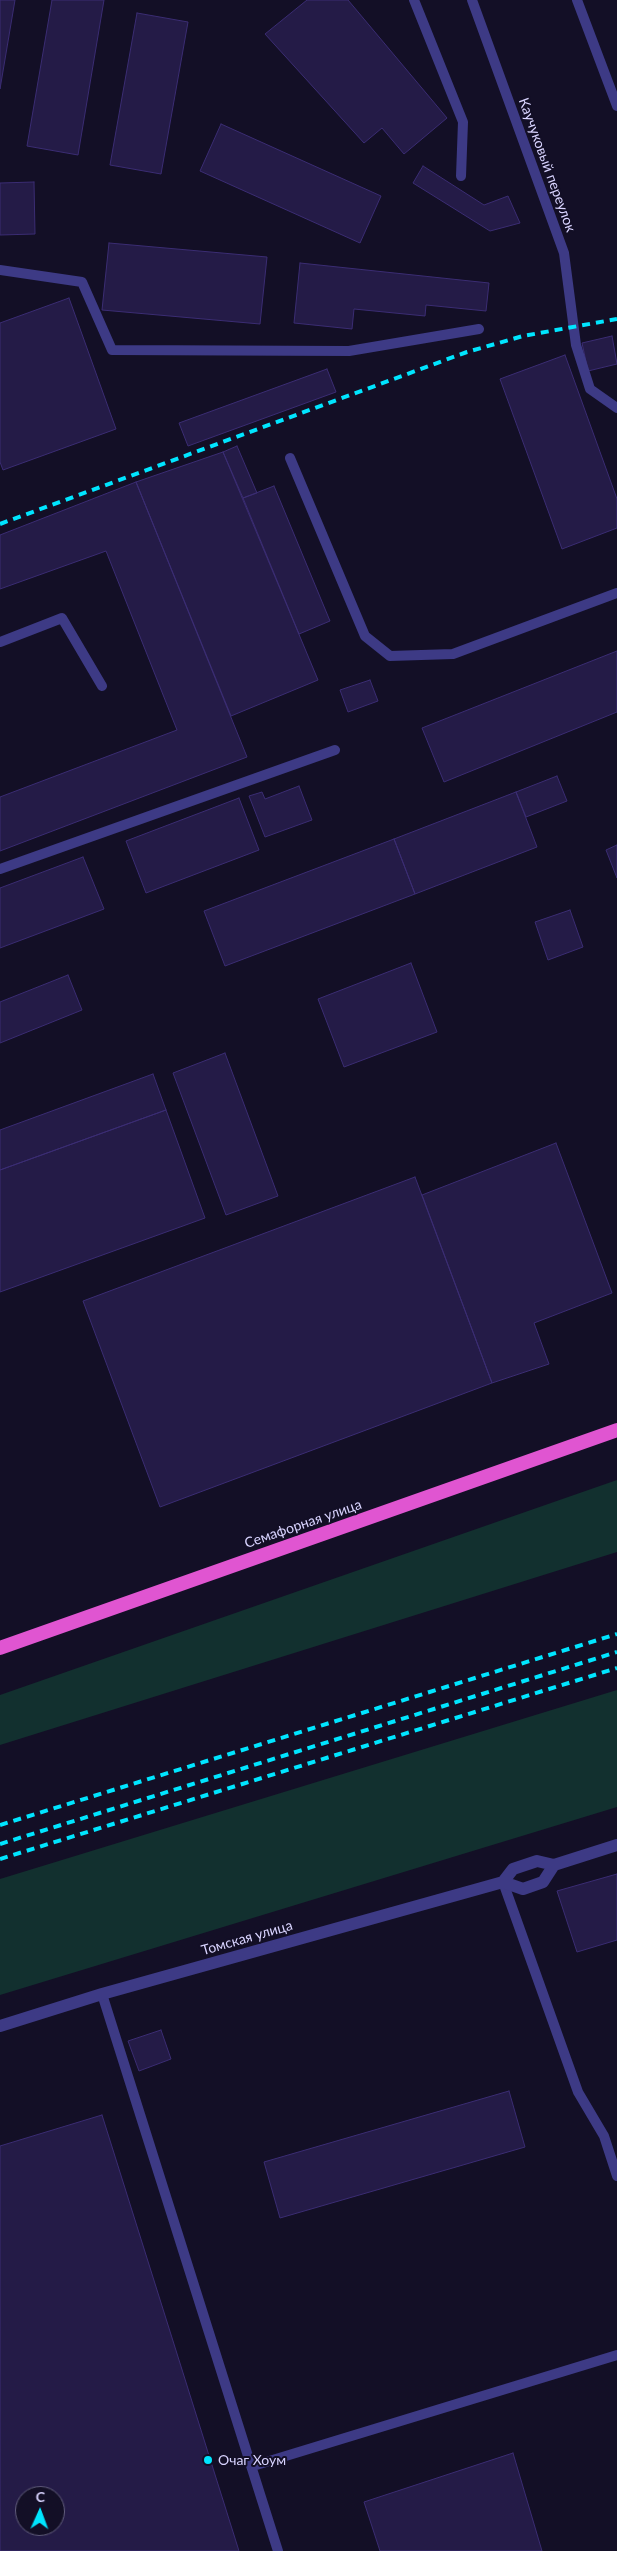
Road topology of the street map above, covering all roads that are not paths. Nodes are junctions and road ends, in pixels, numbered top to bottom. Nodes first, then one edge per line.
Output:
1 (414, 0) edge
2 (472, 0) edge
3 (577, 0) edge
4 (617, 106) edge
5 (461, 176) dead end
6 (0, 270) edge
7 (480, 329) dead end
8 (617, 408) edge
9 (290, 458) dead end
10 (617, 593) edge
11 (0, 642) edge
12 (102, 686) dead end
13 (335, 750) dead end
14 (0, 870) edge
15 (617, 1430) edge
16 (0, 1648) edge
17 (617, 1845) edge
18 (554, 1865) junction
19 (503, 1882) junction
20 (102, 1994) junction
21 (0, 2026) edge
22 (617, 2176) edge
23 (617, 2355) edge
24 (252, 2466) junction
25 (278, 2551) edge

1 - 5 lane
2 - 8 lane, Каучуковый переулок
3 - 4 lane
6 - 7 lane
9 - 10 lane
11 - 12 lane
13 - 14 lane
15 - 16 highway, Семафорная улица
17 - 18 street, Томская улица
18 - 19 street, Томская улица
18 - 19 street, Томская улица
19 - 20 street, Томская улица
19 - 22 lane
20 - 21 street, Томская улица
20 - 24 lane
23 - 24 lane
24 - 25 lane

